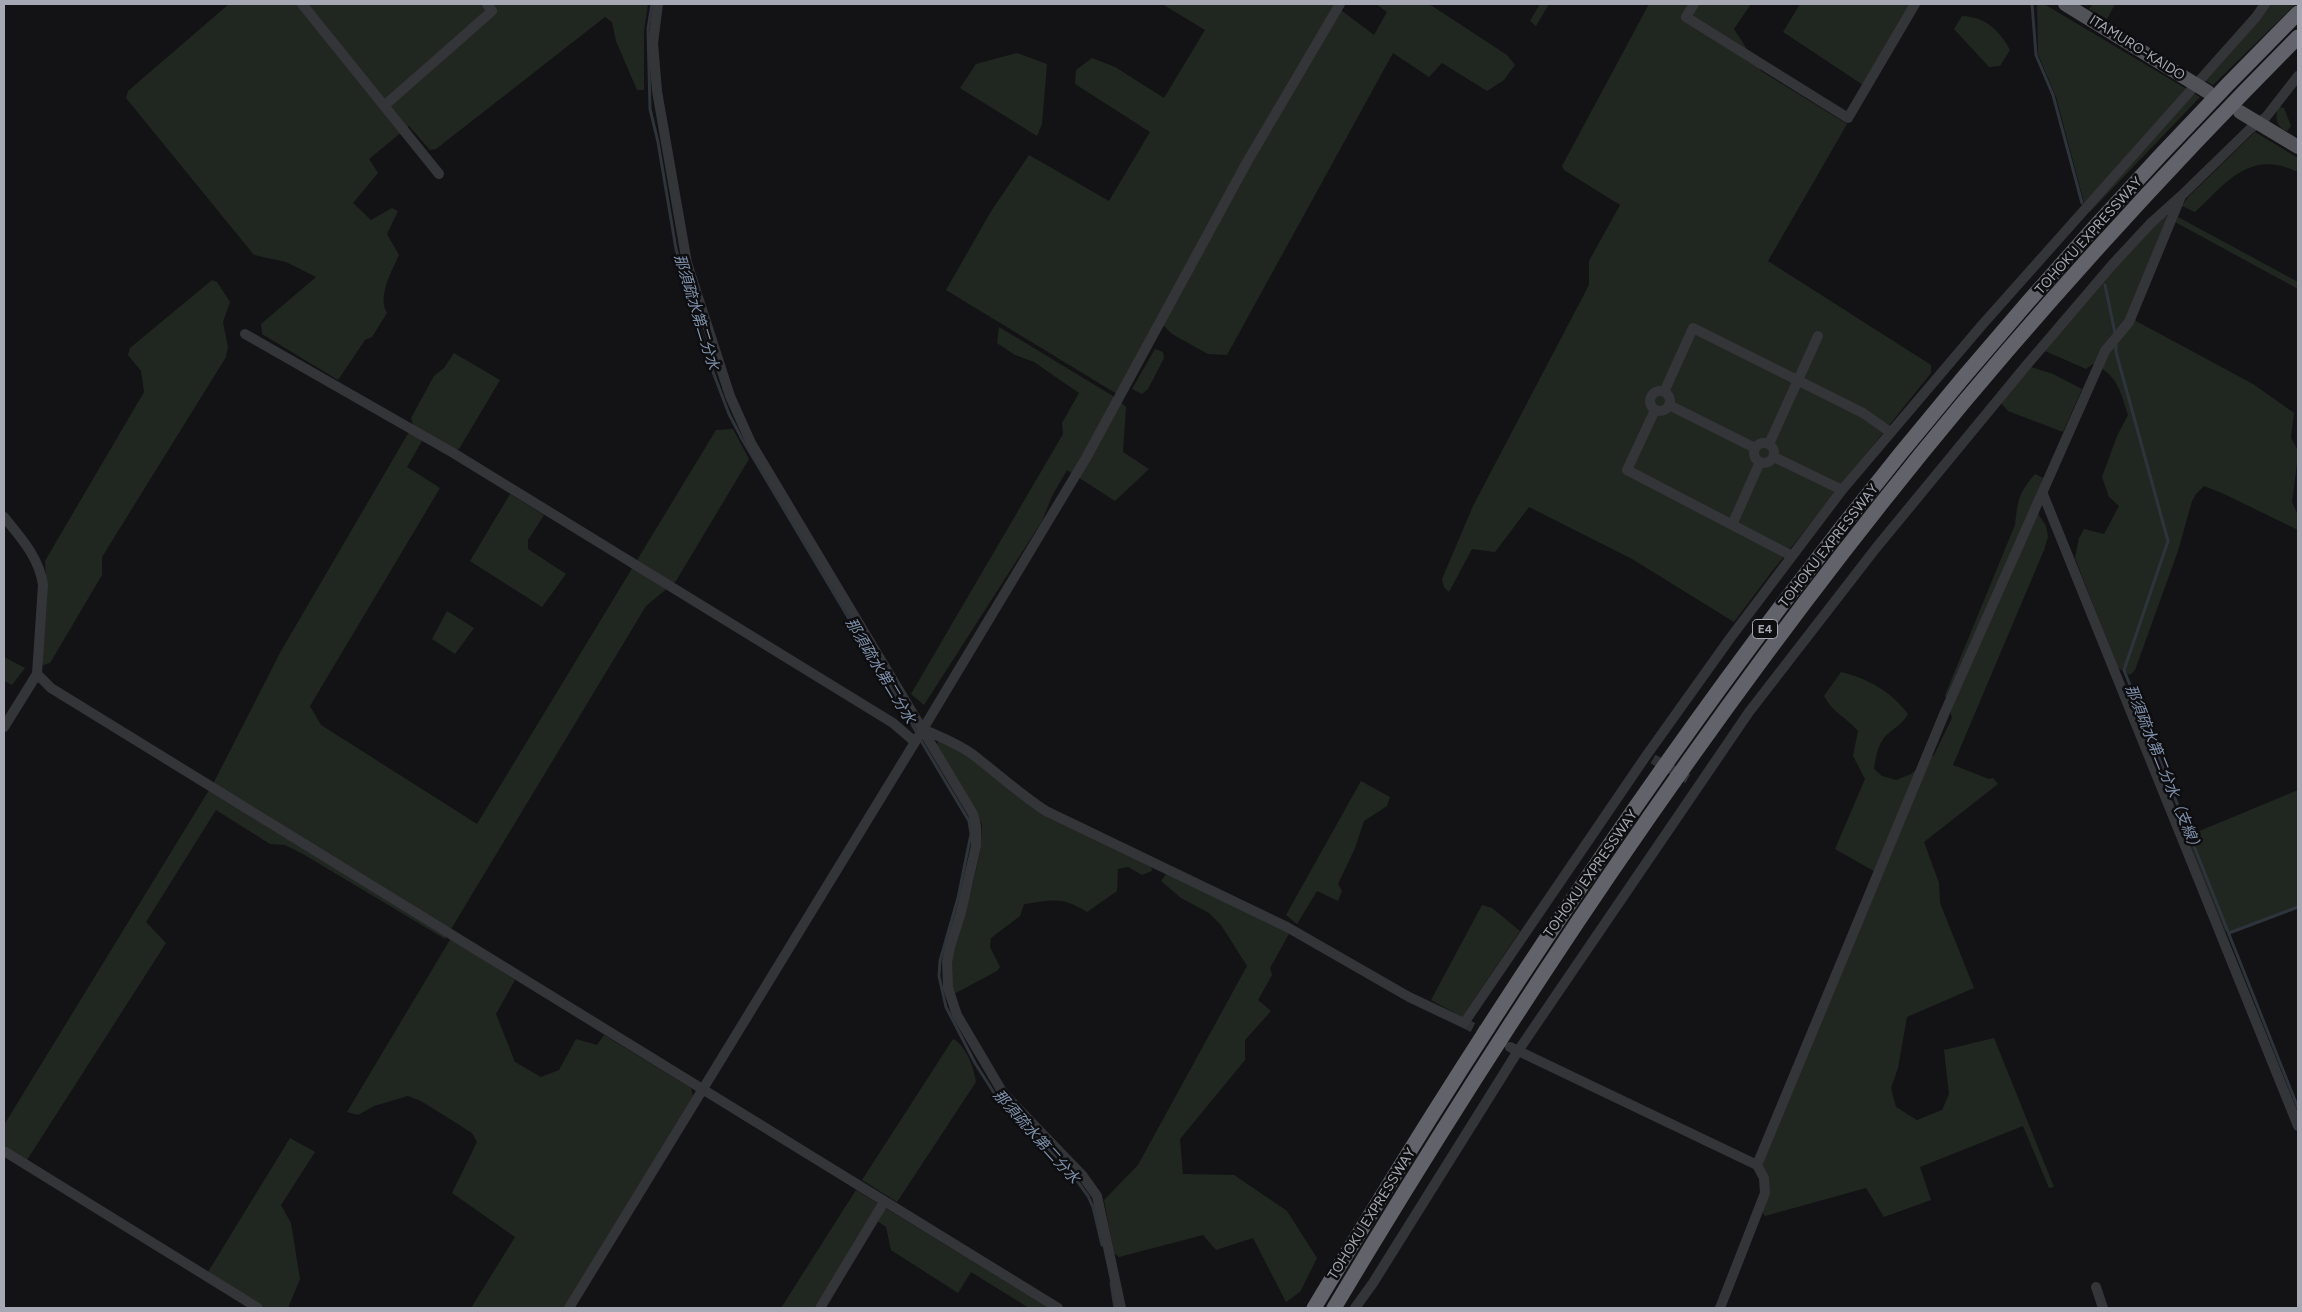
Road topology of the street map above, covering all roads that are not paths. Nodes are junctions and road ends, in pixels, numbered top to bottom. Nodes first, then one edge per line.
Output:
1 (302, 4) edge
2 (487, 4) edge
3 (658, 4) edge
4 (1340, 4) edge
5 (1694, 4) edge
6 (1915, 4) edge
7 (2065, 4) edge
8 (2265, 4) edge
9 (2298, 14) edge
10 (2298, 37) edge
11 (2298, 76) edge
12 (2195, 84) junction
13 (2208, 92) dead end
14 (384, 106) junction
15 (2240, 112) dead end
16 (2258, 123) junction
17 (2298, 147) edge
18 (439, 174) dead end
19 (2181, 196) junction
20 (245, 334) dead end
21 (1818, 336) dead end
22 (1798, 380) junction
23 (1664, 392) junction
24 (1669, 406) junction
25 (1655, 410) junction
26 (1890, 432) junction
27 (1769, 444) junction
28 (1755, 448) junction
29 (1774, 457) junction
30 (1760, 462) junction
31 (1842, 490) junction
32 (2043, 494) junction
33 (4, 517) edge
34 (1732, 525) junction
35 (1792, 556) junction
36 (37, 674) junction
37 (4, 727) edge
38 (923, 729) junction
39 (915, 742) junction
40 (1514, 1049) junction
41 (701, 1090) junction
42 (2298, 1126) edge
43 (4, 1151) edge
44 (1757, 1165) junction
45 (884, 1202) junction
46 (2096, 1288) dead end
47 (258, 1308) edge
48 (568, 1308) edge
49 (820, 1308) edge
50 (1058, 1308) edge
51 (1121, 1308) edge
52 (1314, 1308) edge
53 (1334, 1308) edge
54 (1355, 1308) edge
55 (1720, 1308) edge
56 (2103, 1308) edge

1 - 14 street
2 - 14 street
3 - 38 street
4 - 38 street
5 - 6 street
7 - 12 main road, ITAMURO-KAIDO
8 - 12 street
9 - 52 highway, TOHOKU EXPRESSWAY / E4
10 - 53 highway, TOHOKU EXPRESSWAY / E4
11 - 16 street
12 - 13 main road, ITAMURO-KAIDO
12 - 26 street
14 - 18 street
15 - 16 main road
16 - 17 main road
16 - 19 street
19 - 32 street
19 - 40 street
20 - 39 street
21 - 22 street
22 - 23 street
22 - 26 street
22 - 27 street
23 - 24 street
23 - 25 street
24 - 25 street
24 - 28 street
25 - 34 street
26 - 31 street
27 - 28 street
27 - 29 street
28 - 30 street
29 - 30 street
29 - 31 street
30 - 34 street
31 - 35 street
32 - 42 street
32 - 44 street
33 - 36 street
34 - 35 street
35 - 38 street
36 - 37 street
36 - 41 street
38 - 39 street
38 - 51 street
39 - 41 street
40 - 44 street
40 - 54 street
41 - 45 street
41 - 48 street
43 - 47 street
44 - 55 street
45 - 49 street
45 - 50 street
46 - 56 street

